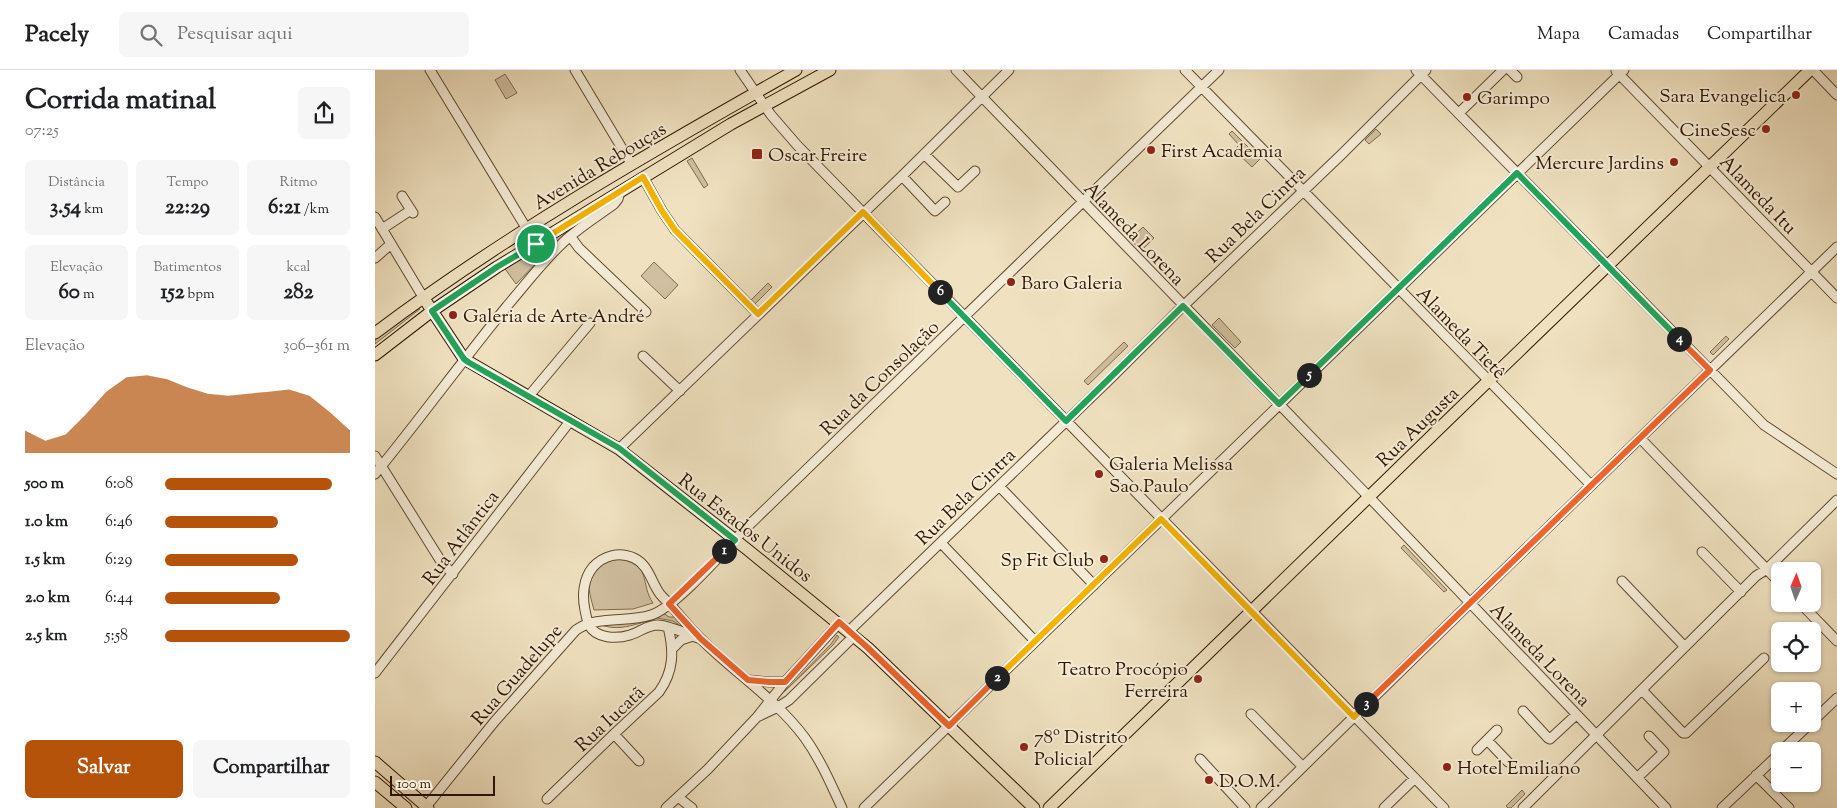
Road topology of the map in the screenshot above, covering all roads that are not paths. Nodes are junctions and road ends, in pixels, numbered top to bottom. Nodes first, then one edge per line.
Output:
1 (429, 70) edge
2 (575, 70) edge
3 (740, 70) edge
4 (796, 70) edge
5 (830, 70) edge
6 (956, 70) edge
7 (1009, 70) edge
8 (1185, 70) edge
9 (1219, 70) edge
10 (1503, 70) edge
11 (1510, 70) edge
12 (1812, 70) edge
13 (1620, 71) edge
14 (1421, 72) edge
15 (1517, 78) dead end
16 (1201, 87) junction
17 (755, 93) junction
18 (1837, 95) edge
19 (981, 96) junction
20 (764, 106) junction
21 (1459, 113) junction
22 (924, 154) junction
23 (632, 165) junction
24 (1709, 166) junction
25 (975, 172) dead end
26 (1517, 173) junction
27 (902, 176) junction
28 (643, 177) junction
29 (1302, 190) junction
30 (620, 192) junction
31 (402, 196) dead end
32 (945, 202) dead end
33 (1082, 202) junction
34 (863, 212) junction
35 (375, 217) edge
36 (527, 228) junction
37 (382, 229) junction
38 (570, 236) junction
39 (391, 244) junction
40 (536, 244) junction
41 (1837, 248) edge
42 (375, 258) edge
43 (1607, 265) junction
44 (1812, 271) junction
45 (1398, 289) junction
46 (423, 297) junction
47 (1837, 298) edge
48 (1183, 306) junction
49 (432, 311) junction
50 (646, 312) dead end
51 (758, 314) junction
52 (964, 317) junction
53 (590, 323) dead end
54 (375, 333) edge
55 (375, 355) edge
56 (643, 356) dead end
57 (464, 359) junction
58 (1710, 370) junction
59 (1488, 382) junction
60 (679, 390) junction
61 (527, 397) junction
62 (1279, 404) junction
63 (571, 420) junction
64 (1066, 421) junction
65 (1640, 438) junction
66 (619, 448) junction
67 (375, 456) edge
68 (378, 471) edge
69 (1837, 474) edge
70 (999, 486) junction
71 (1591, 486) junction
72 (1369, 497) junction
73 (1837, 500) edge
74 (1161, 519) junction
75 (735, 540) junction
76 (941, 543) junction
77 (1702, 552) dead end
78 (1767, 569) junction
79 (1771, 573) edge
80 (453, 574) junction
81 (1622, 581) dead end
82 (1094, 585) junction
83 (1741, 592) junction
84 (1470, 603) junction
85 (669, 604) junction
86 (1251, 612) junction
87 (1809, 612) edge
88 (839, 622) junction
89 (588, 623) junction
90 (668, 627) junction
91 (852, 633) junction
92 (697, 638) junction
93 (1035, 641) junction
94 (1837, 641) edge
95 (1685, 647) junction
96 (673, 648) junction
97 (1763, 658) dead end
98 (375, 673) edge
99 (748, 680) junction
100 (785, 682) junction
101 (1645, 693) junction
102 (1837, 698) edge
103 (771, 700) junction
104 (778, 708) junction
105 (1523, 711) dead end
106 (1821, 713) edge
107 (1251, 714) dead end
108 (1576, 715) junction
109 (1354, 717) junction
110 (757, 718) junction
111 (949, 726) junction
112 (1497, 730) dead end
113 (1802, 732) edge
114 (614, 734) junction
115 (1596, 735) junction
116 (1649, 736) dead end
117 (1487, 740) junction
118 (1791, 742) edge
119 (1477, 750) dead end
120 (1200, 759) dead end
121 (639, 760) dead end
122 (1771, 761) edge
123 (375, 762) edge
124 (1508, 762) dead end
125 (1303, 767) junction
126 (1756, 775) junction
127 (1415, 778) junction
128 (1637, 778) junction
129 (375, 782) edge
130 (678, 797) junction
131 (547, 799) dead end
132 (406, 808) edge
133 (427, 808) edge
134 (666, 808) edge
135 (692, 808) edge
136 (841, 808) edge
137 (864, 808) edge
138 (1034, 808) edge
139 (1049, 808) edge
140 (1245, 808) edge
141 (1261, 808) edge
142 (1384, 808) edge
143 (1444, 808) edge
144 (1523, 808) edge
145 (1666, 808) edge
146 (1722, 808) edge
147 (1789, 808) edge

1 - 36 street
2 - 23 street
3 - 17 street
4 - 17 main road, Avenida Rebouças
5 - 20 main road, Avenida Rebouças
6 - 19 street, Alameda Lorena
7 - 19 street
8 - 16 street, Alameda Tietê
9 - 16 street, Rua da Consolação
10 - 21 street
11 - 15 street
12 - 18 street
12 - 24 main road, Rua Augusta
13 - 24 street, Alameda Itu
13 - 26 street
14 - 21 street
14 - 29 street, Rua Bela Cintra
16 - 29 street, Alameda Tietê
16 - 33 street, Rua da Consolação
17 - 20 street
17 - 23 main road, Avenida Rebouças
19 - 22 street
19 - 33 street, Alameda Lorena
20 - 28 main road, Avenida Rebouças
20 - 34 street
21 - 26 street
22 - 25 street
22 - 27 street
23 - 36 main road, Avenida Rebouças
24 - 43 main road, Rua Augusta
24 - 44 street, Alameda Itu
26 - 43 street
26 - 45 street
27 - 32 street
27 - 34 street
28 - 30 main road, Avenida Rebouças
28 - 51 street
29 - 45 street, Alameda Tietê
29 - 48 street, Rua Bela Cintra
30 - 38 street
30 - 40 main road, Avenida Rebouças
31 - 37 street
33 - 48 street, Alameda Lorena
33 - 52 street, Rua da Consolação
34 - 51 street
34 - 52 street
35 - 37 street
36 - 40 street
36 - 46 main road, Avenida Rebouças
37 - 39 street
38 - 50 street
38 - 57 street
39 - 42 street
39 - 46 street
40 - 49 main road, Avenida Rebouças
41 - 44 street
43 - 58 street
43 - 59 main road, Rua Augusta
44 - 47 street, Alameda Itu
44 - 58 street
45 - 59 street, Alameda Tietê
45 - 62 street
46 - 49 main road, Rua Estados Unidos
46 - 54 main road, Avenida Rebouças
48 - 62 street, Alameda Lorena
48 - 64 street, Rua Bela Cintra
49 - 55 main road, Avenida Rebouças
49 - 57 main road, Rua Estados Unidos
51 - 60 street
52 - 64 street
52 - 75 street, Rua da Consolação
53 - 61 street
56 - 60 street
57 - 61 main road, Rua Estados Unidos
57 - 68 street
58 - 65 street
58 - 69 street
59 - 71 street, Alameda Tietê
59 - 72 main road, Rua Augusta
60 - 66 street
61 - 63 main road, Rua Estados Unidos
62 - 72 street, Alameda Lorena
62 - 74 street
63 - 66 main road, Rua Estados Unidos
63 - 80 street, Rua Atlântica
64 - 70 street, Rua Bela Cintra
64 - 74 street
65 - 71 street
65 - 78 street
66 - 75 main road, Rua Estados Unidos
67 - 68 street
68 - 80 street
70 - 76 street, Rua Bela Cintra
70 - 82 street
71 - 84 street
72 - 84 street, Alameda Lorena
72 - 86 main road, Rua Augusta
73 - 78 street
74 - 82 street
74 - 86 street
75 - 85 street, Rua da Consolação
75 - 88 main road, Rua Estados Unidos
76 - 91 street, Rua Bela Cintra
76 - 93 street
77 - 83 street
78 - 79 street
78 - 83 street
80 - 98 street, Rua Atlântica
81 - 95 street
82 - 93 street
83 - 95 street
84 - 108 street, Alameda Lorena
84 - 109 street
85 - 89 street, Rua Guadelupe
85 - 89 street
85 - 92 street
86 - 109 street
86 - 139 main road, Rua Augusta
87 - 94 street
88 - 91 main road, Rua Estados Unidos
88 - 100 street
89 - 90 street
89 - 133 street, Rua Guadelupe
90 - 92 street
90 - 96 street, Rua Iucatã
91 - 104 street, Rua Bela Cintra
91 - 111 main road, Rua Estados Unidos
92 - 96 street
92 - 99 street
93 - 111 street
95 - 101 street
96 - 114 street, Rua Iucatã
97 - 101 street
99 - 100 street
99 - 103 street
100 - 103 street
101 - 115 street
102 - 106 street
103 - 104 street
103 - 110 street
104 - 110 street, Rua Bela Cintra
104 - 136 street
105 - 108 street
107 - 125 street
108 - 115 street, Alameda Lorena
109 - 125 street
109 - 127 street
110 - 130 street
111 - 137 street
111 - 138 main road, Rua Estados Unidos
112 - 117 street
113 - 118 street
114 - 121 street
114 - 131 street, Rua Iucatã
115 - 128 street, Alameda Lorena
115 - 144 street
116 - 128 street
117 - 119 street
117 - 124 street
120 - 140 street
122 - 126 street
123 - 133 main road
125 - 141 street
126 - 146 street
126 - 147 street
127 - 142 street
127 - 143 street
128 - 145 street, Alameda Lorena
129 - 132 main road
130 - 134 street
130 - 135 street

